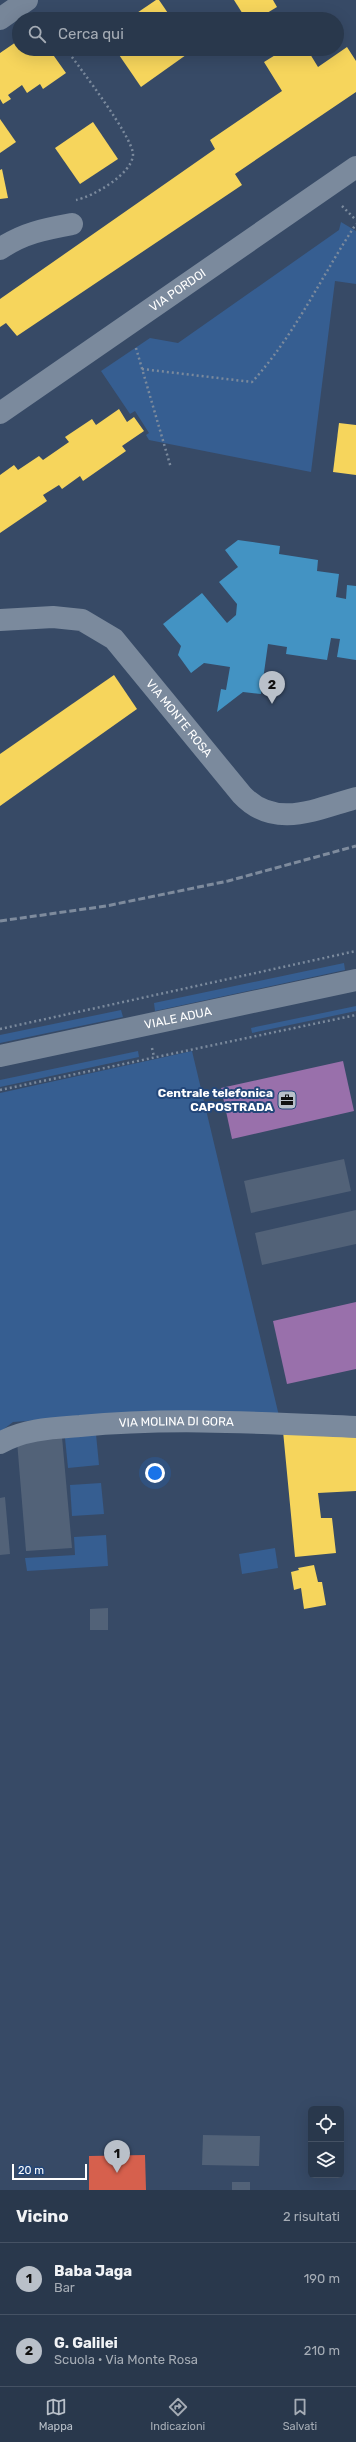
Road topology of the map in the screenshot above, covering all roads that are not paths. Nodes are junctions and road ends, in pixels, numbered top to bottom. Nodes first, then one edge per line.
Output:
1 (27, 0) edge
2 (0, 19) edge
3 (356, 167) edge
4 (72, 224) dead end
5 (0, 249) edge
6 (0, 413) edge
7 (0, 620) edge
8 (356, 798) edge
9 (356, 980) edge
10 (0, 1056) edge
11 (356, 1426) edge
12 (0, 1443) edge

1 - 2 main road
3 - 6 street, VIA PORDOI
4 - 5 street
7 - 8 street, VIA MONTE ROSA
9 - 10 main road, VIALE ADUA
11 - 12 street, VIA MOLINA DI GORA

